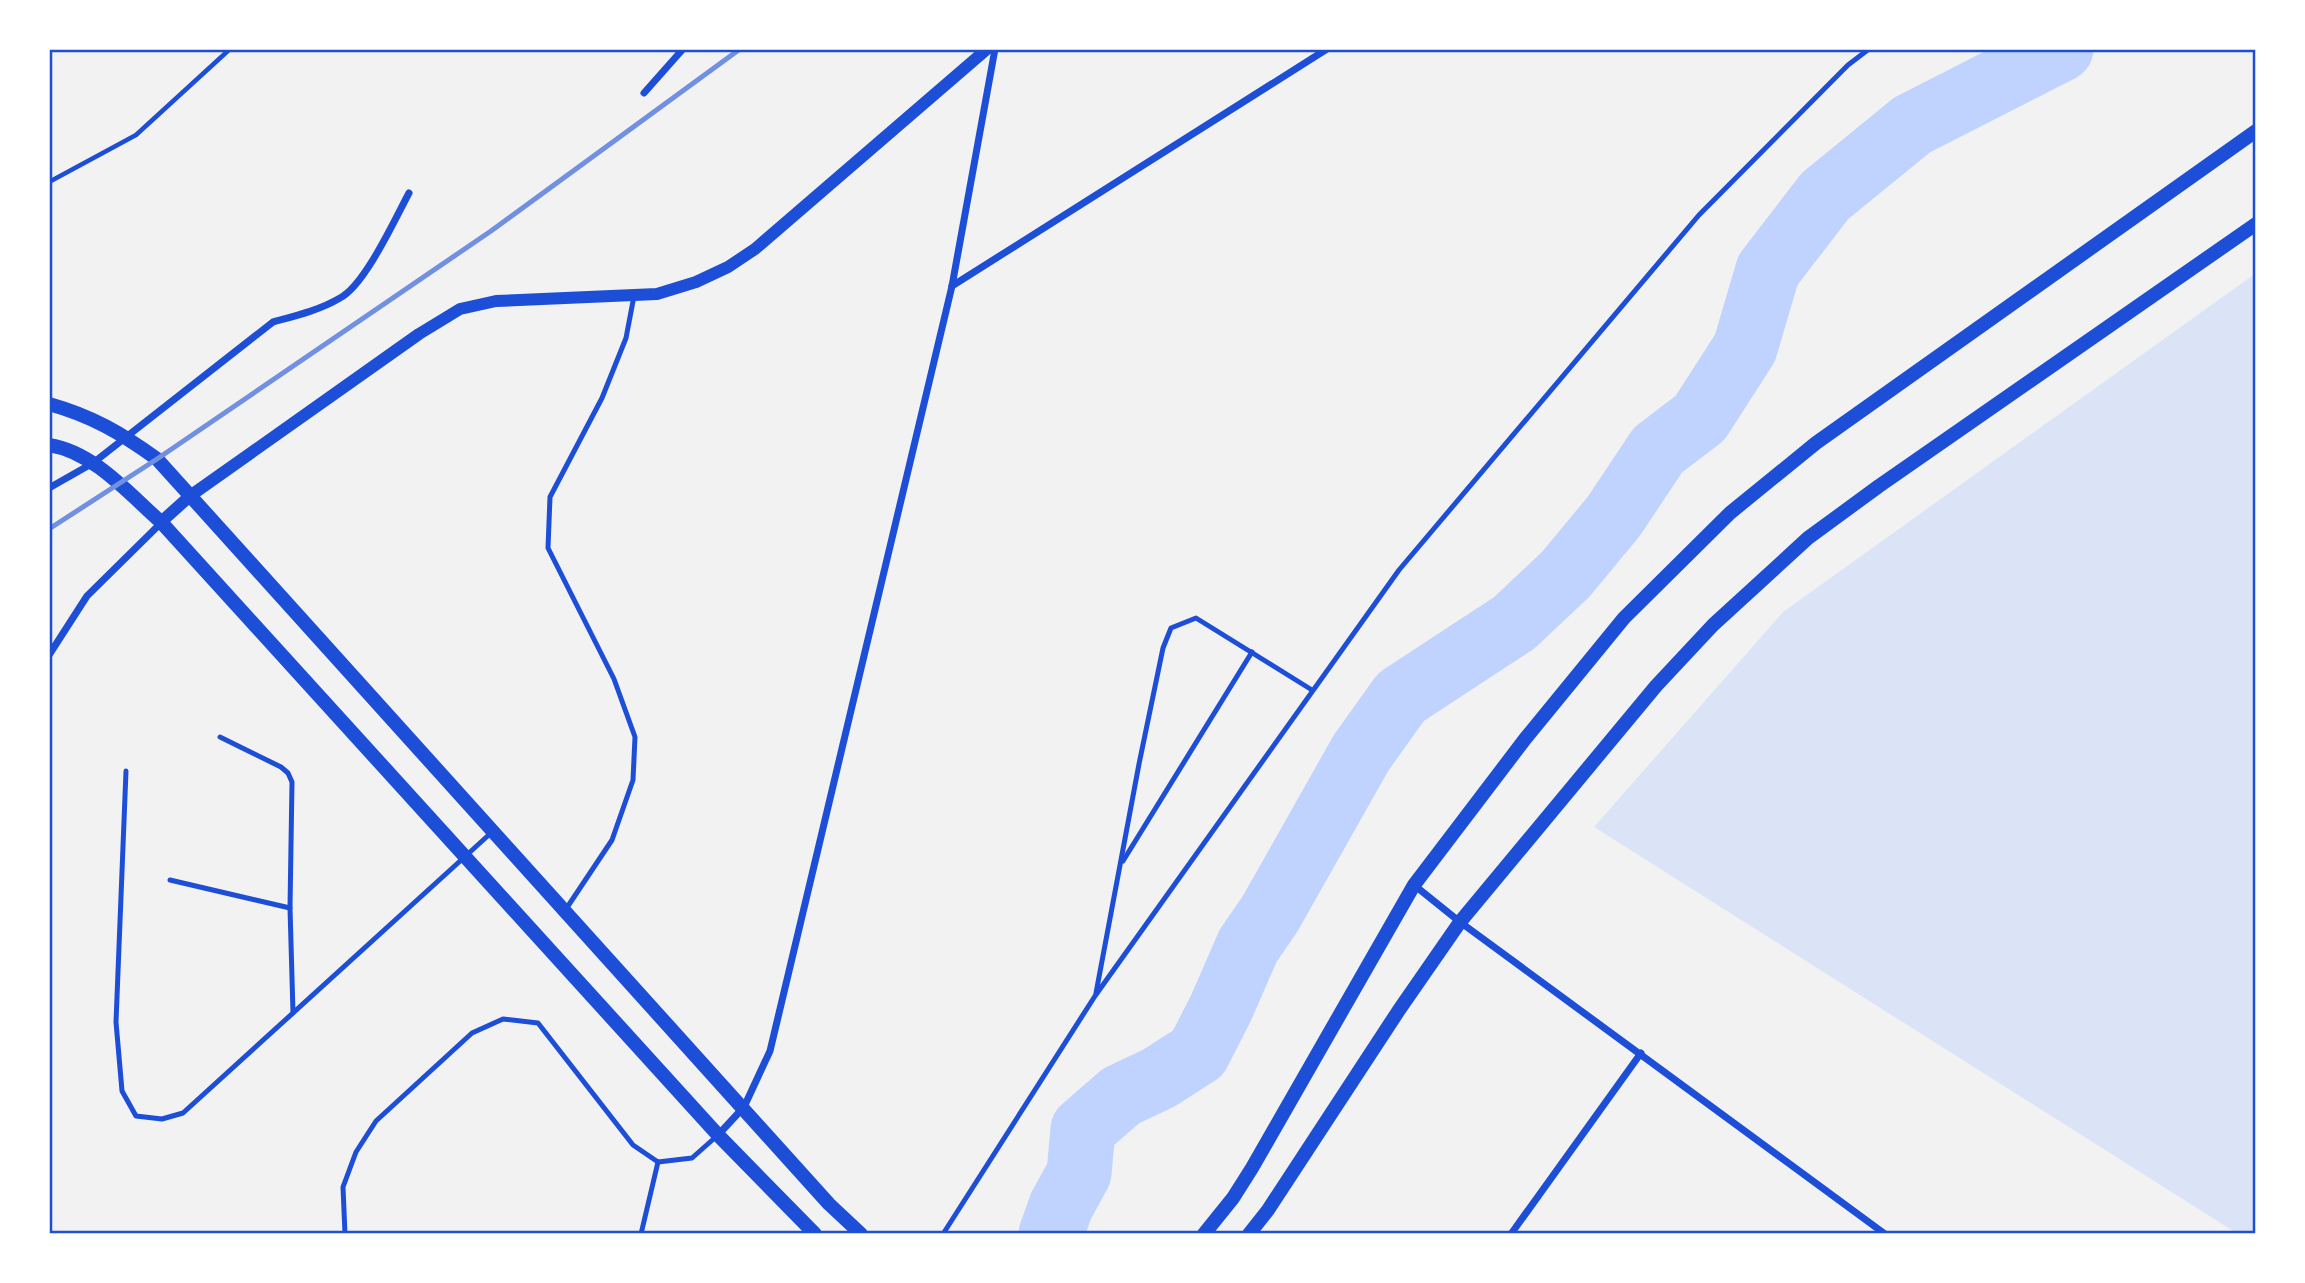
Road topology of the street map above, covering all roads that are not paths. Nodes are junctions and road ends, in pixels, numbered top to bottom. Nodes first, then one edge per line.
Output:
1 (682, 49) edge
2 (987, 49) edge
3 (995, 49) edge
4 (1327, 49) edge
5 (1869, 49) edge
6 (644, 93) dead end
7 (2256, 131) edge
8 (410, 193) dead end
9 (2256, 224) edge
10 (953, 286) junction
11 (634, 296) junction
12 (49, 404) edge
13 (126, 437) junction
14 (49, 445) edge
15 (93, 463) junction
16 (49, 488) edge
17 (190, 496) junction
18 (161, 523) junction
19 (1252, 652) junction
20 (49, 654) edge
21 (1312, 690) junction
22 (220, 737) dead end
23 (126, 771) dead end
24 (492, 832) junction
25 (465, 857) junction
26 (1120, 865) junction
27 (170, 880) dead end
28 (1414, 885) junction
29 (290, 908) junction
30 (565, 912) junction
31 (1461, 922) junction
32 (1095, 996) junction
33 (293, 1013) junction
34 (1641, 1054) junction
35 (744, 1107) junction
36 (718, 1135) junction
37 (658, 1162) junction
38 (1883, 1233) edge
39 (345, 1234) edge
40 (641, 1234) edge
41 (815, 1234) edge
42 (861, 1234) edge
43 (943, 1234) edge
44 (1204, 1234) edge
45 (1249, 1234) edge
46 (1511, 1234) edge

1 - 6 street
2 - 11 street
3 - 10 street
4 - 10 street
5 - 21 lane
7 - 28 main road
8 - 13 street
9 - 31 main road
10 - 35 street
11 - 17 street
11 - 30 lane
12 - 13 main road
13 - 15 street
13 - 17 main road
14 - 15 main road
15 - 16 street
15 - 18 main road
17 - 18 street
17 - 24 main road
18 - 20 street
18 - 25 main road
19 - 21 lane
19 - 26 lane
19 - 26 lane
21 - 32 lane
22 - 29 lane
23 - 33 lane
24 - 25 lane
24 - 30 main road
25 - 33 lane
25 - 36 main road
26 - 32 lane
27 - 29 lane
28 - 31 street
28 - 44 main road
29 - 33 lane
30 - 35 main road
31 - 34 street
31 - 45 main road
32 - 43 lane
34 - 38 street
34 - 46 street
35 - 36 street
35 - 42 main road
36 - 37 lane
36 - 41 main road
37 - 39 lane
37 - 40 lane

